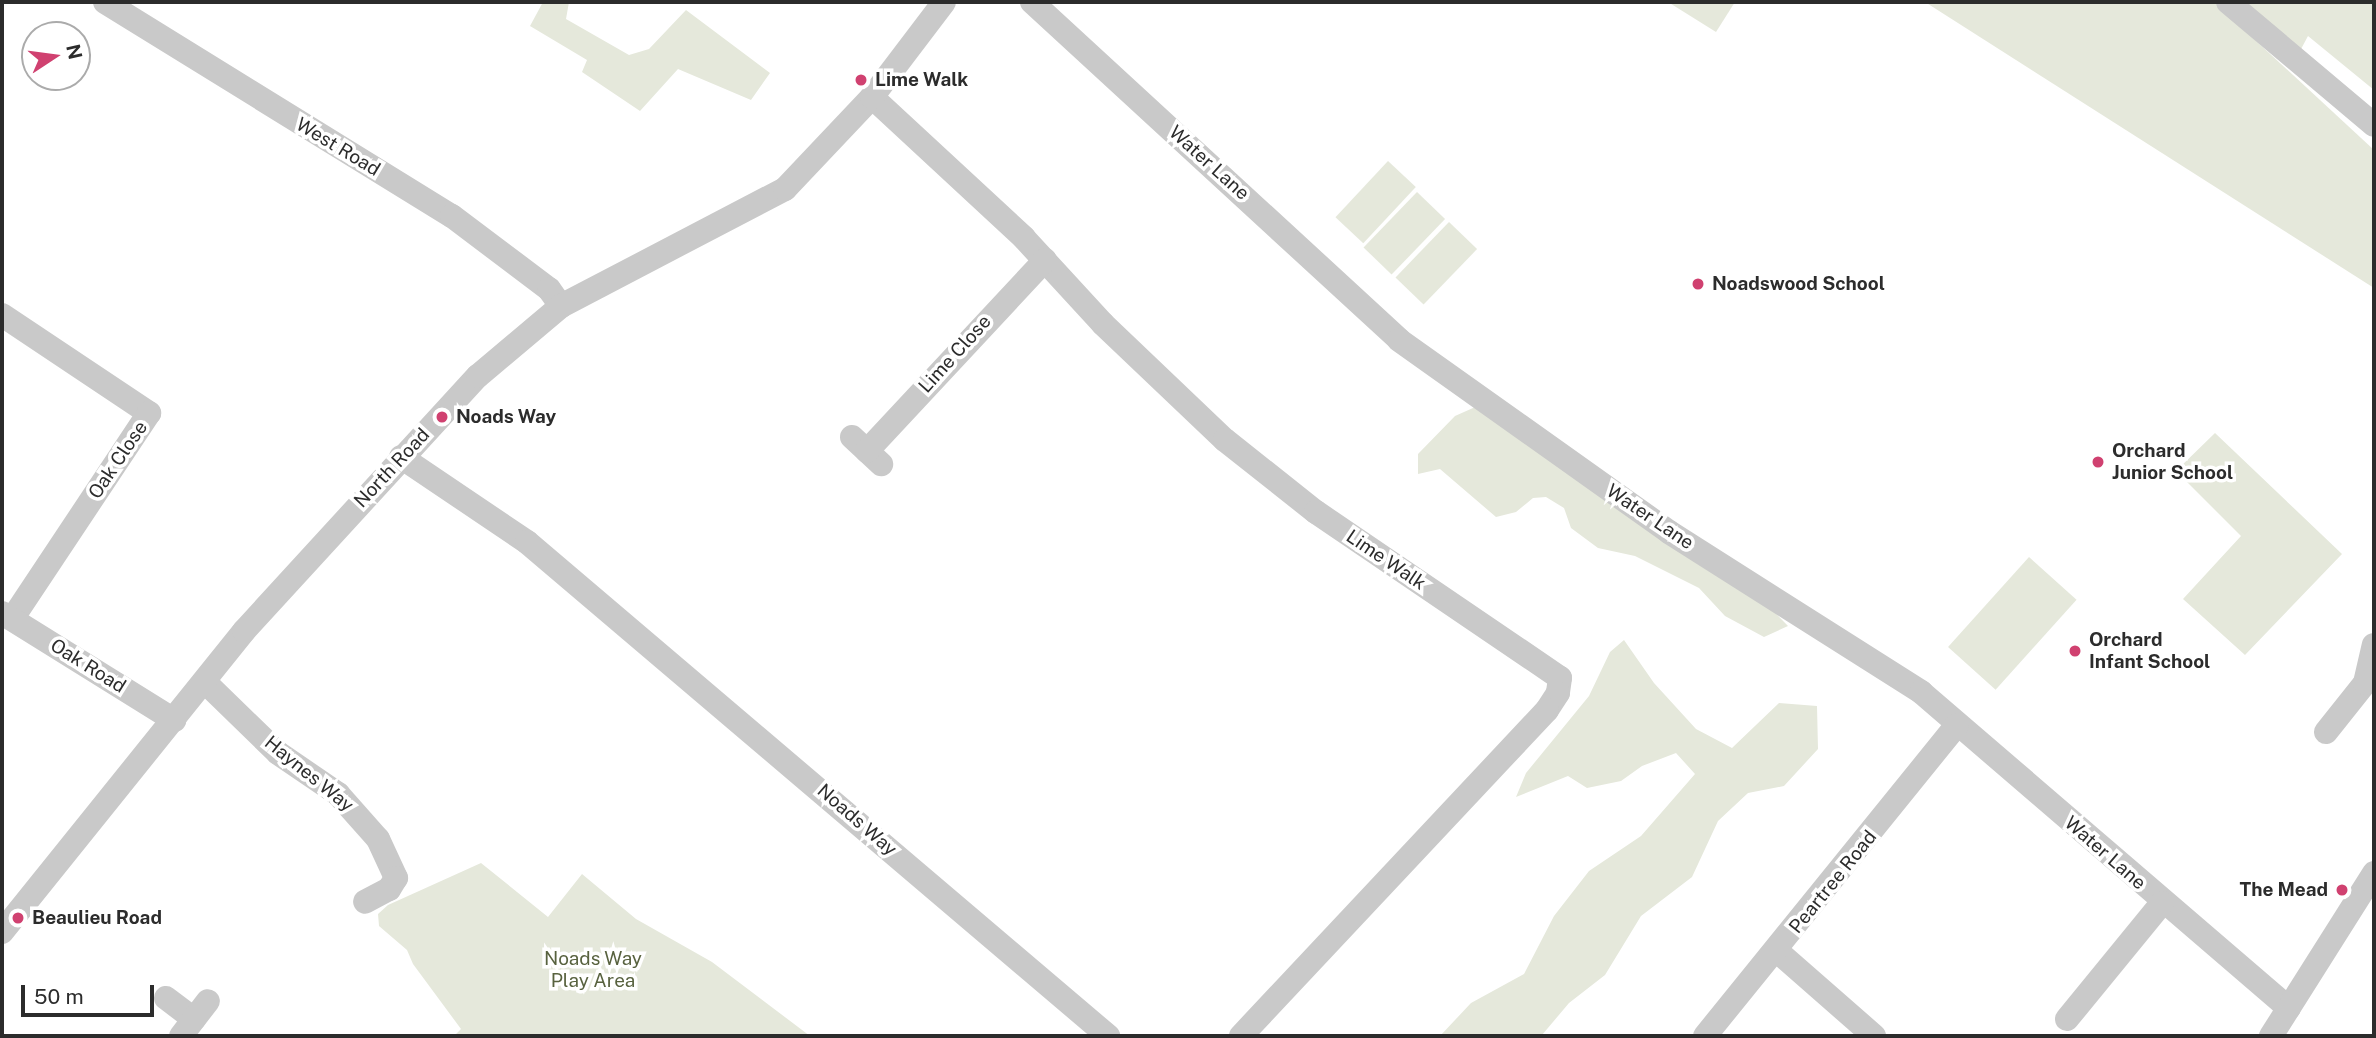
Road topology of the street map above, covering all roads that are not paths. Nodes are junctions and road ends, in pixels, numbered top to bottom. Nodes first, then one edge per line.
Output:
1 (105, 2) edge
2 (944, 2) edge
3 (1032, 2) edge
4 (2228, 2) edge
5 (872, 97) junction
6 (2374, 125) edge
7 (1045, 260) junction
8 (561, 306) junction
9 (2, 314) edge
10 (867, 451) dead end
11 (401, 457) junction
12 (7, 616) edge
13 (2374, 645) edge
14 (206, 682) junction
15 (174, 720) junction
16 (1957, 725) junction
17 (2326, 732) dead end
18 (2374, 873) edge
19 (365, 902) dead end
20 (2162, 903) junction
21 (2, 932) edge
22 (1777, 951) junction
23 (166, 998) dead end
24 (2289, 1008) junction
25 (194, 1019) edge
26 (2067, 1019) dead end
27 (1108, 1036) edge
28 (1241, 1036) edge
29 (1705, 1036) edge
30 (1874, 1036) edge
31 (2271, 1036) edge

1 - 8 street, West Road
2 - 5 street, North Road
3 - 16 street, Water Lane
4 - 6 street
5 - 7 street, Lime Walk
5 - 8 street, North Road
7 - 10 street, Lime Close
7 - 28 street, Lime Walk
8 - 11 street, North Road
9 - 12 street, Oak Close
11 - 14 street, North Road
11 - 27 street, Noads Way
12 - 15 street, Oak Road
13 - 17 street
14 - 15 street, North Road
14 - 19 street, Haynes Way
15 - 21 street, North Road
16 - 20 street, Water Lane
16 - 22 street, Peartree Road
18 - 24 street
20 - 24 street, Water Lane
20 - 26 street
22 - 29 street, Peartree Road
22 - 30 street
23 - 25 street
24 - 31 street

